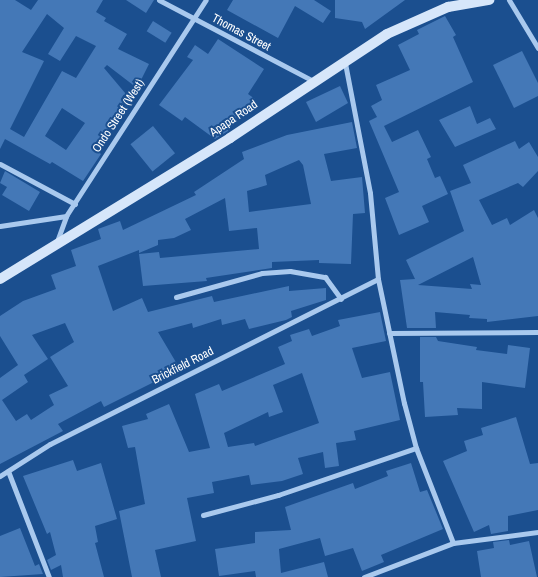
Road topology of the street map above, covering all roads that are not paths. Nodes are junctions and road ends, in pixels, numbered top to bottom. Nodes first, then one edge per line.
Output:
1 (159, 0) edge
2 (206, 0) edge
3 (489, 0) edge
4 (509, 0) edge
5 (194, 19) junction
6 (538, 48) edge
7 (345, 60) junction
8 (313, 81) junction
9 (0, 164) edge
10 (74, 204) junction
11 (66, 216) junction
12 (0, 226) edge
13 (55, 246) junction
14 (0, 279) edge
15 (378, 279) junction
16 (176, 297) dead end
17 (341, 299) junction
18 (389, 332) junction
19 (538, 332) edge
20 (416, 448) junction
21 (8, 471) junction
22 (0, 476) edge
23 (203, 515) dead end
24 (538, 532) edge
25 (453, 543) junction
26 (49, 577) edge
27 (364, 577) edge

1 - 5 street, Thomas Street
2 - 5 street, Ondo Street (West)
3 - 7 street, Apapa Road
4 - 6 street
5 - 8 street, Thomas Street
5 - 10 street, Ondo Street (West)
7 - 8 street, Apapa Road
7 - 15 street
8 - 13 street, Apapa Road
9 - 10 street
10 - 11 street, Ondo Street (West)
11 - 12 street
11 - 13 street, Ondo Street (West)
13 - 14 street, Apapa Road
15 - 17 street, Brickfield Road
15 - 18 street
16 - 17 street
17 - 21 street, Brickfield Road
18 - 19 street
18 - 20 street
20 - 23 street
20 - 25 street
21 - 22 street, Brickfield Road
21 - 26 street
24 - 25 street
25 - 27 street

